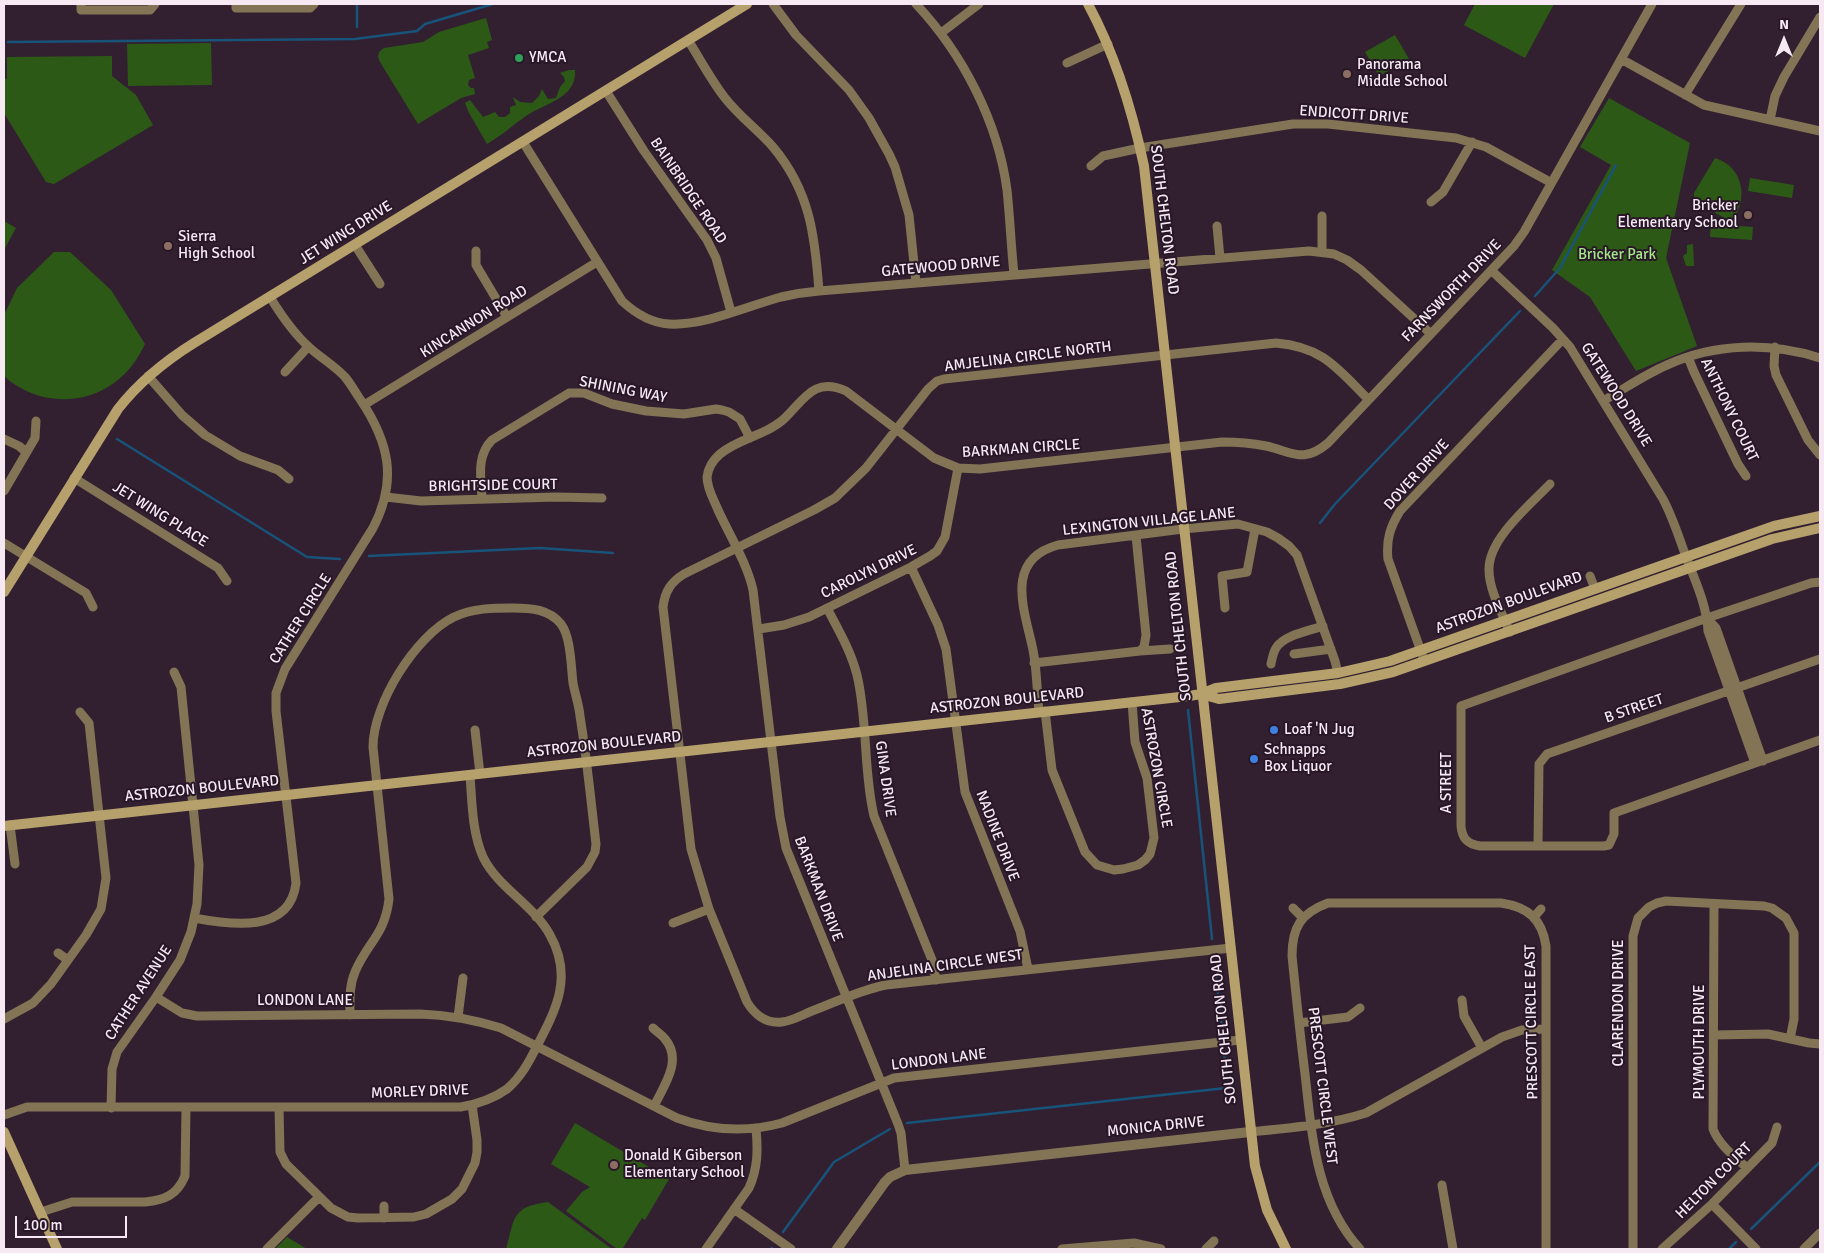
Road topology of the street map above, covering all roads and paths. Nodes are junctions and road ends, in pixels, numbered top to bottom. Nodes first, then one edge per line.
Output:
1 (81, 4) edge
2 (155, 4) edge
3 (236, 4) edge
4 (314, 4) edge
5 (748, 4) edge
6 (774, 4) edge
7 (916, 4) edge
8 (979, 4) edge
9 (1088, 4) edge
10 (1652, 4) edge
11 (1741, 4) edge
12 (1820, 18) edge
13 (941, 33) junction
14 (688, 40) junction
15 (1108, 44) junction
16 (1621, 60) junction
17 (1067, 63) dead end
18 (606, 91) junction
19 (1685, 95) junction
20 (1770, 120) junction
21 (1820, 131) edge
22 (523, 142) junction
23 (1472, 142) junction
24 (1140, 148) junction
25 (1091, 166) dead end
26 (1550, 182) junction
27 (1431, 202) dead end
28 (1322, 216) dead end
29 (1217, 226) dead end
30 (355, 244) junction
31 (476, 251) dead end
32 (1322, 252) junction
33 (1220, 258) junction
34 (597, 262) junction
35 (1155, 264) junction
36 (1492, 270) junction
37 (1014, 274) junction
38 (916, 283) junction
39 (380, 284) dead end
40 (820, 291) junction
41 (270, 297) junction
42 (731, 312) junction
43 (507, 317) junction
44 (1431, 334) junction
45 (1563, 339) junction
46 (308, 347) junction
47 (1775, 348) junction
48 (1165, 355) junction
49 (1688, 357) junction
50 (1820, 358) edge
51 (284, 372) dead end
52 (148, 376) junction
53 (1368, 399) junction
54 (1603, 401) junction
55 (364, 405) junction
56 (36, 421) dead end
57 (896, 430) junction
58 (750, 438) junction
59 (4, 439) edge
60 (1175, 448) junction
61 (26, 452) junction
62 (1820, 455) edge
63 (958, 468) junction
64 (1746, 476) dead end
65 (74, 478) junction
66 (289, 480) dead end
67 (1550, 484) dead end
68 (4, 491) edge
69 (386, 497) junction
70 (602, 498) dead end
71 (482, 499) junction
72 (1820, 516) edge
73 (1820, 528) edge
74 (1183, 529) junction
75 (1256, 529) junction
76 (1136, 536) junction
77 (4, 542) edge
78 (736, 549) junction
79 (25, 556) junction
80 (1686, 556) junction
81 (912, 567) junction
82 (1690, 567) junction
83 (1590, 576) dead end
84 (227, 582) dead end
85 (1820, 582) edge
86 (1595, 589) junction
87 (4, 592) edge
88 (93, 608) dead end
89 (827, 608) junction
90 (1225, 608) dead end
91 (1707, 618) junction
92 (1505, 621) junction
93 (1323, 626) junction
94 (759, 629) junction
95 (1510, 632) junction
96 (1170, 649) dead end
97 (1331, 649) junction
98 (1140, 651) junction
99 (1420, 651) junction
100 (1294, 654) dead end
101 (1820, 659) edge
102 (1424, 662) junction
103 (1034, 663) junction
104 (1271, 664) dead end
105 (174, 672) dead end
106 (1338, 673) junction
107 (1733, 690) junction
108 (1201, 694) junction
109 (1132, 702) junction
110 (80, 712) dead end
111 (1042, 712) junction
112 (957, 721) junction
113 (475, 730) dead end
114 (864, 731) junction
115 (1820, 740) edge
116 (771, 742) junction
117 (679, 752) junction
118 (586, 762) junction
119 (1759, 762) junction
120 (475, 774) junction
121 (377, 785) junction
122 (285, 794) junction
123 (192, 805) junction
124 (100, 815) junction
125 (7, 825) edge
126 (1538, 846) junction
127 (15, 864) dead end
128 (1636, 904) dead end
129 (1714, 904) junction
130 (1293, 908) dead end
131 (709, 909) junction
132 (1541, 909) dead end
133 (1643, 912) junction
134 (536, 917) junction
135 (1534, 917) junction
136 (194, 918) junction
137 (1303, 918) junction
138 (673, 923) dead end
139 (1231, 948) junction
140 (58, 953) dead end
141 (68, 960) junction
142 (1028, 969) junction
143 (463, 978) dead end
144 (936, 980) junction
145 (156, 997) junction
146 (846, 998) junction
147 (1462, 1000) dead end
148 (1360, 1008) dead end
149 (350, 1015) junction
150 (458, 1017) junction
151 (4, 1019) edge
152 (1299, 1023) junction
153 (654, 1028) dead end
154 (1546, 1029) junction
155 (1714, 1035) junction
156 (1790, 1039) junction
157 (1240, 1040) junction
158 (1820, 1044) edge
159 (537, 1046) junction
160 (1482, 1048) junction
161 (881, 1082) junction
162 (472, 1105) junction
163 (654, 1106) junction
164 (111, 1108) junction
165 (186, 1108) junction
166 (279, 1108) junction
167 (4, 1115) edge
168 (1310, 1126) junction
169 (1777, 1127) dead end
170 (756, 1128) junction
171 (4, 1132) edge
172 (1250, 1132) junction
173 (1747, 1168) junction
174 (905, 1170) junction
175 (1442, 1185) dead end
176 (319, 1197) junction
177 (1712, 1204) junction
178 (384, 1206) dead end
179 (734, 1209) junction
180 (41, 1212) junction
181 (384, 1218) junction
182 (1820, 1233) edge
183 (1214, 1241) dead end
184 (57, 1249) edge
185 (267, 1249) edge
186 (706, 1249) edge
187 (791, 1249) edge
188 (837, 1249) edge
189 (1062, 1249) edge
190 (1161, 1249) edge
191 (1206, 1249) edge
192 (1286, 1249) edge
193 (1360, 1249) edge
194 (1453, 1249) edge
195 (1546, 1249) edge
196 (1633, 1249) edge
197 (1662, 1249) edge
198 (1756, 1249) edge
199 (1804, 1249) edge

1 - 2 street
3 - 4 street
5 - 14 main road, JET WING DRIVE
6 - 38 street
7 - 13 street
8 - 13 street
9 - 15 main road, SOUTH CHELTON ROAD
10 - 16 street, FARNSWORTH DRIVE
11 - 19 street
12 - 20 street
13 - 37 street
14 - 18 main road, JET WING DRIVE
14 - 40 street
15 - 17 street
15 - 24 main road, SOUTH CHELTON ROAD
16 - 19 street
16 - 26 street, FARNSWORTH DRIVE
18 - 22 main road, JET WING DRIVE
18 - 42 street, BAINBRIDGE ROAD
19 - 20 street
20 - 21 street
22 - 30 main road, JET WING DRIVE
22 - 34 street, GATEWOOD DRIVE
23 - 24 street, ENDICOTT DRIVE
23 - 26 street, ENDICOTT DRIVE
23 - 27 street
24 - 25 street, ENDICOTT DRIVE
24 - 35 main road, SOUTH CHELTON ROAD
26 - 36 street, FARNSWORTH DRIVE
28 - 32 street
29 - 33 street
30 - 39 street
30 - 41 main road, JET WING DRIVE
31 - 43 street
32 - 33 street, GATEWOOD DRIVE
32 - 44 street, GATEWOOD DRIVE
33 - 35 street, GATEWOOD DRIVE
34 - 42 street, GATEWOOD DRIVE
34 - 43 street, KINCANNON ROAD
35 - 37 street, GATEWOOD DRIVE
35 - 48 main road, SOUTH CHELTON ROAD
36 - 44 street, FARNSWORTH DRIVE
36 - 45 street, GATEWOOD DRIVE
37 - 38 street, GATEWOOD DRIVE
38 - 40 street, GATEWOOD DRIVE
40 - 42 street, GATEWOOD DRIVE
41 - 46 street, CATHER CIRCLE
41 - 52 main road, JET WING DRIVE
43 - 55 street, KINCANNON ROAD
44 - 53 street, FARNSWORTH DRIVE
45 - 54 street, GATEWOOD DRIVE
45 - 99 street, DOVER DRIVE
46 - 51 street
46 - 55 street, CATHER CIRCLE
47 - 49 street
47 - 50 street
47 - 62 street
48 - 53 street, AMJELINA CIRCLE NORTH
48 - 57 street, AMJELINA CIRCLE NORTH
48 - 60 main road, SOUTH CHELTON ROAD
49 - 54 street
49 - 64 street, ANTHONY COURT
52 - 65 main road, JET WING DRIVE
52 - 66 street
53 - 60 street, FARNSWORTH DRIVE
54 - 80 street, GATEWOOD DRIVE
55 - 69 street, CATHER CIRCLE
56 - 61 street
57 - 58 street, BARKMAN CIRCLE
57 - 63 street, BARKMAN CIRCLE
57 - 78 street, AMJELINA CIRCLE NORTH
58 - 71 street, SHINING WAY
58 - 78 street, BARKMAN CIRCLE
59 - 61 street
60 - 63 street, BARKMAN CIRCLE
60 - 74 main road, SOUTH CHELTON ROAD
61 - 68 street
63 - 81 street, CAROLYN DRIVE
65 - 79 main road, JET WING DRIVE
65 - 84 street, JET WING PLACE
67 - 92 street
69 - 71 street, BRIGHTSIDE COURT
69 - 122 street, CATHER CIRCLE
70 - 71 street, BRIGHTSIDE COURT
72 - 80 main road, ASTROZON BOULEVARD
73 - 82 main road, ASTROZON BOULEVARD
74 - 75 street, LEXINGTON VILLAGE LANE
74 - 76 street, LEXINGTON VILLAGE LANE
74 - 108 main road, SOUTH CHELTON ROAD
75 - 90 street
75 - 93 street, LEXINGTON VILLAGE LANE
76 - 98 street
76 - 103 street, LEXINGTON VILLAGE LANE
77 - 79 street
78 - 94 street, BARKMAN DRIVE
78 - 117 street, ANJELINA CIRCLE WEST
79 - 87 main road, JET WING DRIVE
79 - 88 street
80 - 82 street, GATEWOOD DRIVE
80 - 86 main road, ASTROZON BOULEVARD
81 - 89 street, CAROLYN DRIVE
81 - 112 street, NADINE DRIVE
82 - 91 street, GATEWOOD DRIVE
82 - 95 main road, ASTROZON BOULEVARD
83 - 86 street
85 - 91 street, A STREET
86 - 92 main road, ASTROZON BOULEVARD
89 - 94 street, CAROLYN DRIVE
89 - 114 street, GINA DRIVE
91 - 107 street, GATEWOOD DRIVE
91 - 126 street, A STREET
92 - 95 street
92 - 99 main road, ASTROZON BOULEVARD
93 - 97 street, LEXINGTON VILLAGE LANE
93 - 104 street
94 - 116 street, BARKMAN DRIVE
95 - 102 main road, ASTROZON BOULEVARD
96 - 98 street
97 - 100 street
97 - 106 street, LEXINGTON VILLAGE LANE
98 - 103 street
99 - 102 street, DOVER DRIVE
99 - 106 main road, ASTROZON BOULEVARD
101 - 107 street, B STREET
102 - 108 main road, ASTROZON BOULEVARD
103 - 111 street, LEXINGTON VILLAGE LANE
105 - 123 street, CATHER AVENUE
106 - 108 main road, ASTROZON BOULEVARD
107 - 119 street, GATEWOOD DRIVE
107 - 126 street, B STREET
108 - 109 main road, ASTROZON BOULEVARD
108 - 139 main road, SOUTH CHELTON ROAD
109 - 111 main road, ASTROZON BOULEVARD
109 - 111 street, ASTROZON CIRCLE
110 - 124 street
111 - 112 main road, ASTROZON BOULEVARD
112 - 114 main road, ASTROZON BOULEVARD
112 - 142 street, NADINE DRIVE
113 - 120 street, MORLEY DRIVE
114 - 116 main road, ASTROZON BOULEVARD
114 - 144 street, GINA DRIVE
115 - 119 street, A STREET
116 - 117 main road, ASTROZON BOULEVARD
116 - 146 street, BARKMAN DRIVE
117 - 118 main road, ASTROZON BOULEVARD
117 - 131 street, ANJELINA CIRCLE WEST
118 - 120 main road, ASTROZON BOULEVARD
118 - 121 street
118 - 134 street
119 - 126 street, A STREET
120 - 121 main road, ASTROZON BOULEVARD
120 - 134 street, MORLEY DRIVE
121 - 122 main road, ASTROZON BOULEVARD
121 - 149 street
122 - 123 main road, ASTROZON BOULEVARD
122 - 136 street, CATHER CIRCLE
123 - 124 main road, ASTROZON BOULEVARD
123 - 136 street, CATHER AVENUE
124 - 125 main road, ASTROZON BOULEVARD
124 - 141 street
125 - 127 street, ASTROZON BOULEVARD
128 - 133 street
129 - 133 street
129 - 155 street, PLYMOUTH DRIVE
129 - 156 street
130 - 137 street
131 - 138 street
131 - 146 street, ANJELINA CIRCLE WEST
132 - 135 street
133 - 196 street, CLARENDON DRIVE
134 - 159 street, MORLEY DRIVE
135 - 137 street
135 - 154 street, PRESCOTT CIRCLE EAST
136 - 145 street, CATHER AVENUE
137 - 152 street, PRESCOTT CIRCLE WEST
139 - 142 street, ANJELINA CIRCLE WEST
139 - 157 main road, SOUTH CHELTON ROAD
140 - 141 street
141 - 151 street
142 - 144 street, ANJELINA CIRCLE WEST
143 - 150 street
144 - 146 street, ANJELINA CIRCLE WEST
145 - 149 street, LONDON LANE
145 - 164 street, CATHER AVENUE
146 - 161 street, BARKMAN DRIVE
147 - 160 street
148 - 152 street
149 - 150 street, LONDON LANE
150 - 159 street, LONDON LANE
152 - 168 street, PRESCOTT CIRCLE WEST
153 - 163 street
154 - 160 street, MONICA DRIVE
154 - 195 street, PRESCOTT CIRCLE EAST
155 - 156 street
155 - 173 street, PLYMOUTH DRIVE
156 - 158 street
157 - 161 street, LONDON LANE
157 - 172 main road, SOUTH CHELTON ROAD
159 - 162 street, MORLEY DRIVE
159 - 163 street, LONDON LANE
160 - 168 street, MONICA DRIVE
161 - 170 street, LONDON LANE
161 - 174 street, BARKMAN DRIVE
162 - 166 street, MORLEY DRIVE
162 - 181 street
163 - 170 street, LONDON LANE
164 - 165 street, MORLEY DRIVE
164 - 167 street, MORLEY DRIVE
165 - 166 street, MORLEY DRIVE
165 - 180 street
166 - 176 street
168 - 172 street, MONICA DRIVE
168 - 193 street, PRESCOTT CIRCLE WEST
169 - 173 street, HELTON COURT
170 - 179 street
171 - 180 main road
172 - 174 street, MONICA DRIVE
172 - 192 main road, SOUTH CHELTON ROAD
173 - 177 street, HELTON COURT
174 - 188 street
175 - 194 street
176 - 181 street
176 - 185 street
177 - 197 street, HELTON COURT
177 - 198 street
178 - 181 street
179 - 186 street
179 - 187 street
180 - 184 main road
182 - 199 street
183 - 191 street
189 - 190 street

